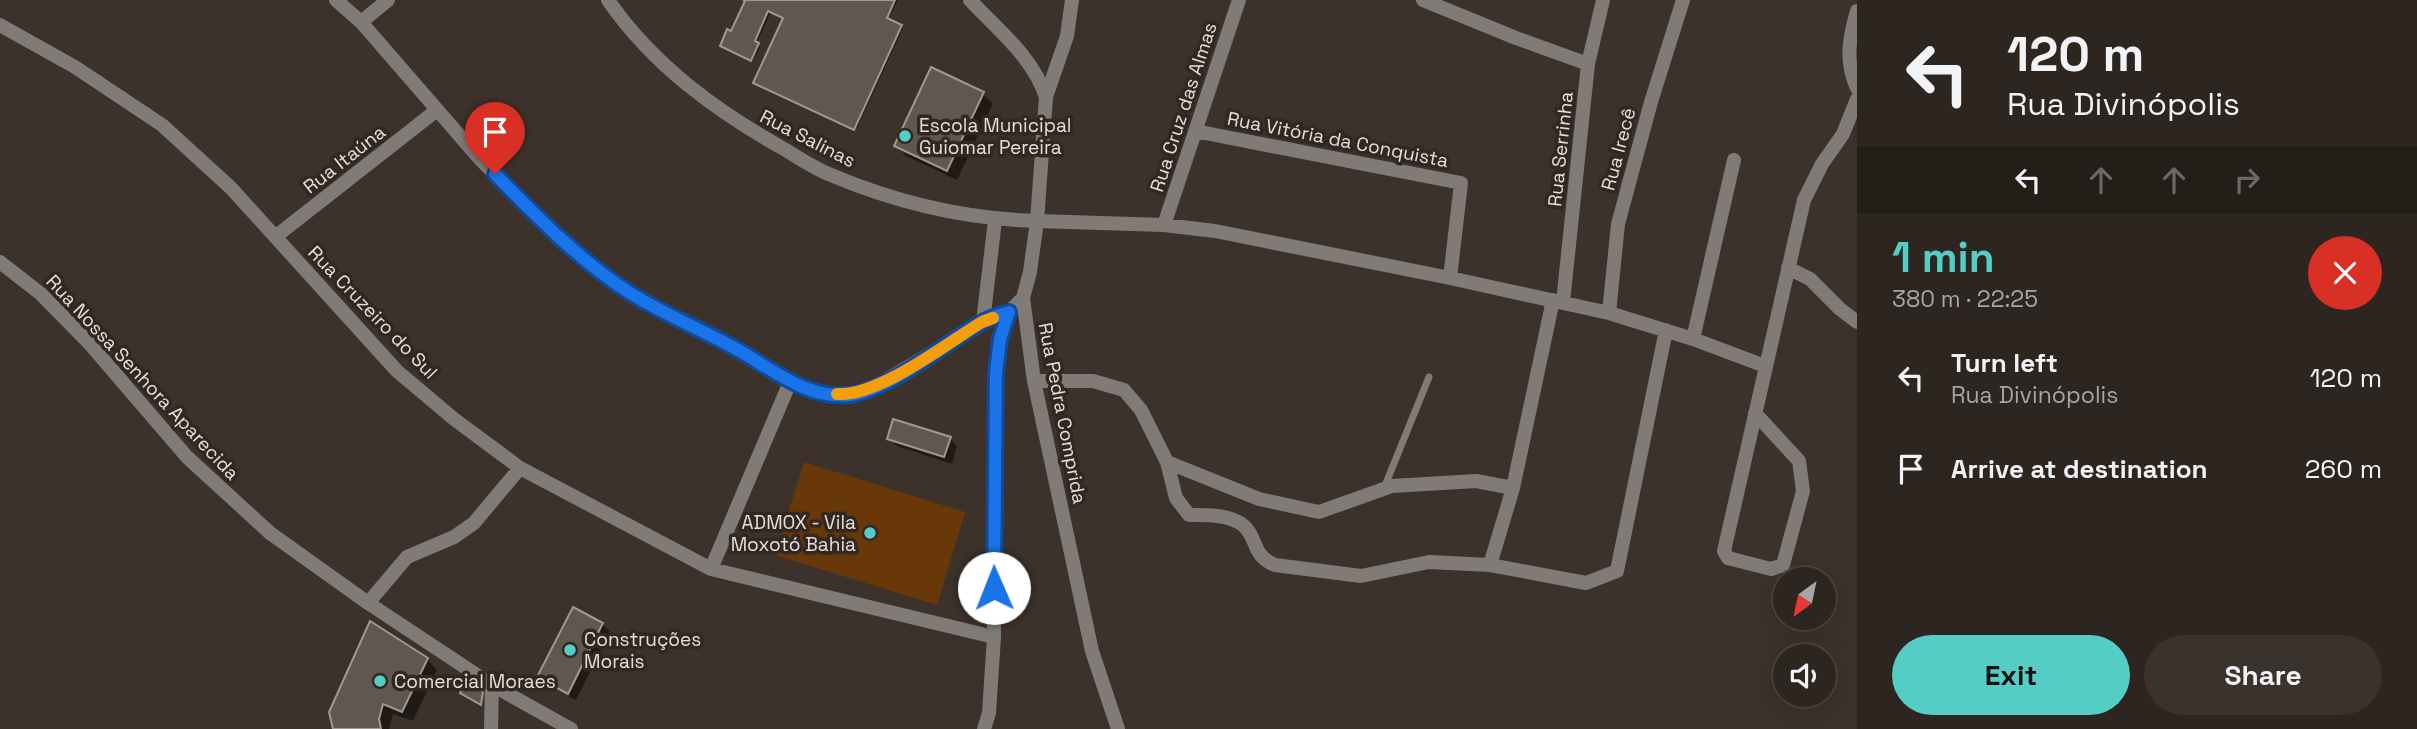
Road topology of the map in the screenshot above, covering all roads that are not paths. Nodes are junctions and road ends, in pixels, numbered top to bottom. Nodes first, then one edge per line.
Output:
1 (337, 0) edge
2 (388, 0) edge
3 (608, 0) edge
4 (970, 0) edge
5 (1072, 0) edge
6 (1239, 0) edge
7 (1423, 0) edge
8 (1603, 0) edge
9 (1683, 0) edge
10 (370, 6) edge
11 (1857, 11) edge
12 (361, 22) junction
13 (0, 25) edge
14 (1588, 64) junction
15 (1857, 88) edge
16 (1046, 97) junction
17 (1857, 99) edge
18 (437, 110) junction
19 (1195, 131) junction
20 (1734, 160) dead end
21 (995, 220) junction
22 (1037, 221) junction
23 (1164, 225) junction
24 (275, 237) junction
25 (0, 262) edge
26 (1788, 268) junction
27 (1450, 278) junction
28 (1023, 298) junction
29 (1558, 302) junction
30 (1009, 312) junction
31 (1609, 313) junction
32 (1857, 321) edge
33 (982, 322) junction
34 (1666, 330) junction
35 (1693, 338) junction
36 (1765, 366) junction
37 (1429, 377) dead end
38 (790, 382) junction
39 (1034, 382) junction
40 (1755, 414) junction
41 (1167, 462) junction
42 (520, 468) junction
43 (1513, 488) junction
44 (1383, 489) junction
45 (1490, 565) junction
46 (711, 569) junction
47 (368, 603) junction
48 (995, 637) junction
49 (492, 685) junction
50 (491, 729) edge
51 (571, 729) edge
52 (984, 729) edge
53 (1118, 729) edge

1 - 12 street
2 - 10 street
3 - 21 street, Rua Salinas
4 - 16 street
5 - 16 street
6 - 19 street, Rua Cruz das Almas
7 - 14 street
8 - 14 street, Rua Serrinha
9 - 31 street, Rua Irecê
10 - 12 street
11 - 15 street
12 - 18 street
13 - 24 street, Rua Cruzeiro do Sul
14 - 29 street, Rua Serrinha
16 - 22 street, Rua Pedra Comprida
17 - 26 street
18 - 24 street, Rua Itaúna
18 - 38 street
19 - 23 street, Rua Cruz das Almas
19 - 27 street, Rua Vitória da Conquista
20 - 35 street
21 - 22 street, Rua Salinas
21 - 33 street
22 - 23 street, Rua Salinas
22 - 28 street, Rua Pedra Comprida
23 - 27 street, Rua Salinas
24 - 42 street, Rua Cruzeiro do Sul
25 - 47 street, Rua Nossa Senhora Aparecida
26 - 32 street
26 - 36 street
27 - 29 street, Rua Salinas
28 - 30 street
28 - 39 street, Rua Pedra Comprida
29 - 31 street, Rua Salinas
29 - 43 street, Rua Serrinha
30 - 33 street
30 - 48 street
31 - 34 street, Rua Salinas
33 - 38 street
34 - 35 street, Rua Salinas
34 - 45 street
35 - 36 street, Rua Salinas
36 - 40 street
37 - 44 lane
38 - 46 street
39 - 41 street
39 - 53 street, Rua Pedra Comprida
40 - 40 street
41 - 44 street
41 - 45 street
42 - 46 street, Rua Cruzeiro do Sul
42 - 47 street
43 - 44 street
43 - 45 street, Rua Serrinha
46 - 48 street, Rua Cruzeiro do Sul
47 - 49 street, Rua Nossa Senhora Aparecida
48 - 52 street
49 - 50 street
49 - 51 street, Rua Nossa Senhora Aparecida

